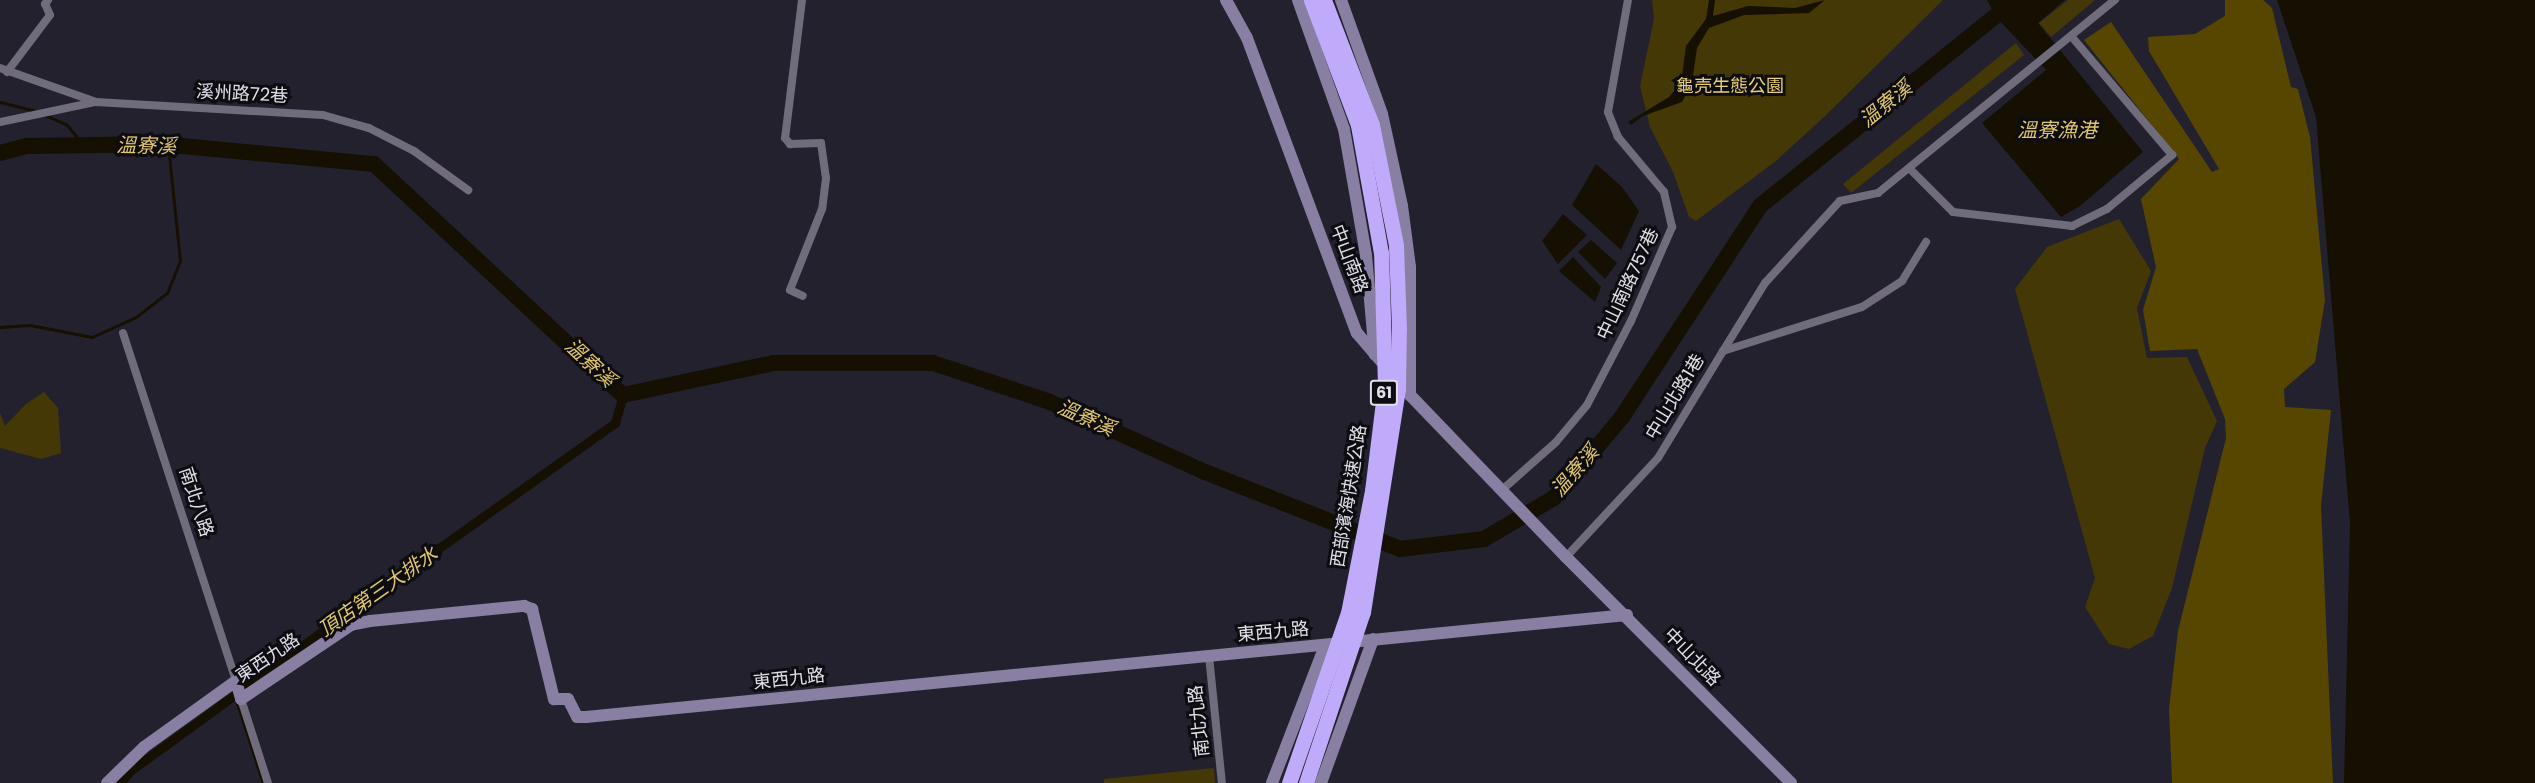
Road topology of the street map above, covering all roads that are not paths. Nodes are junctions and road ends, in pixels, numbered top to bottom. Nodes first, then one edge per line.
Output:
1 (48, 0) edge
2 (802, 0) edge
3 (1226, 0) edge
4 (1298, 0) edge
5 (1311, 0) edge
6 (1324, 0) edge
7 (1341, 0) edge
8 (1628, 0) edge
9 (2115, 0) edge
10 (2072, 37) junction
11 (4, 70) edge
12 (96, 102) junction
13 (0, 122) edge
14 (1909, 168) junction
15 (468, 190) dead end
16 (1926, 242) dead end
17 (803, 297) dead end
18 (123, 333) dead end
19 (1723, 351) junction
20 (1375, 356) junction
21 (1410, 395) junction
22 (1502, 490) junction
23 (1566, 557) junction
24 (1627, 615) junction
25 (1373, 639) junction
26 (1325, 646) junction
27 (1209, 656) junction
28 (236, 681) junction
29 (241, 699) junction
30 (107, 783) edge
31 (268, 783) edge
32 (1222, 783) edge
33 (1272, 783) edge
34 (1289, 783) edge
35 (1306, 783) edge
36 (1321, 783) edge
37 (1791, 783) edge

1 - 11 street
2 - 17 street
3 - 20 street, 中山南路
4 - 20 street
5 - 34 highway, 西部濱海快速公路 / 61
6 - 35 highway, 西部濱海快速公路 / 61
7 - 21 street
8 - 22 street, 中山南路757巷
9 - 10 street
10 - 14 street
10 - 14 street
11 - 12 street, 溪州路72巷
12 - 13 street
12 - 15 street, 溪州路72巷
14 - 19 street
16 - 19 street, 中山北路1巷
18 - 28 street, 南北八路
19 - 23 street, 中山北路1巷
20 - 21 street, 中山南路
21 - 22 street, 中山南路
22 - 23 street, 中山南路
23 - 24 street, 中山北路
24 - 25 street, 東西九路
24 - 37 street, 中山北路
25 - 26 street, 東西九路
25 - 36 street
26 - 27 street, 東西九路
26 - 33 street
27 - 29 street, 東西九路
27 - 32 street, 南北九路
28 - 29 street, 東西九路
28 - 30 street, 東西九路
29 - 31 street

